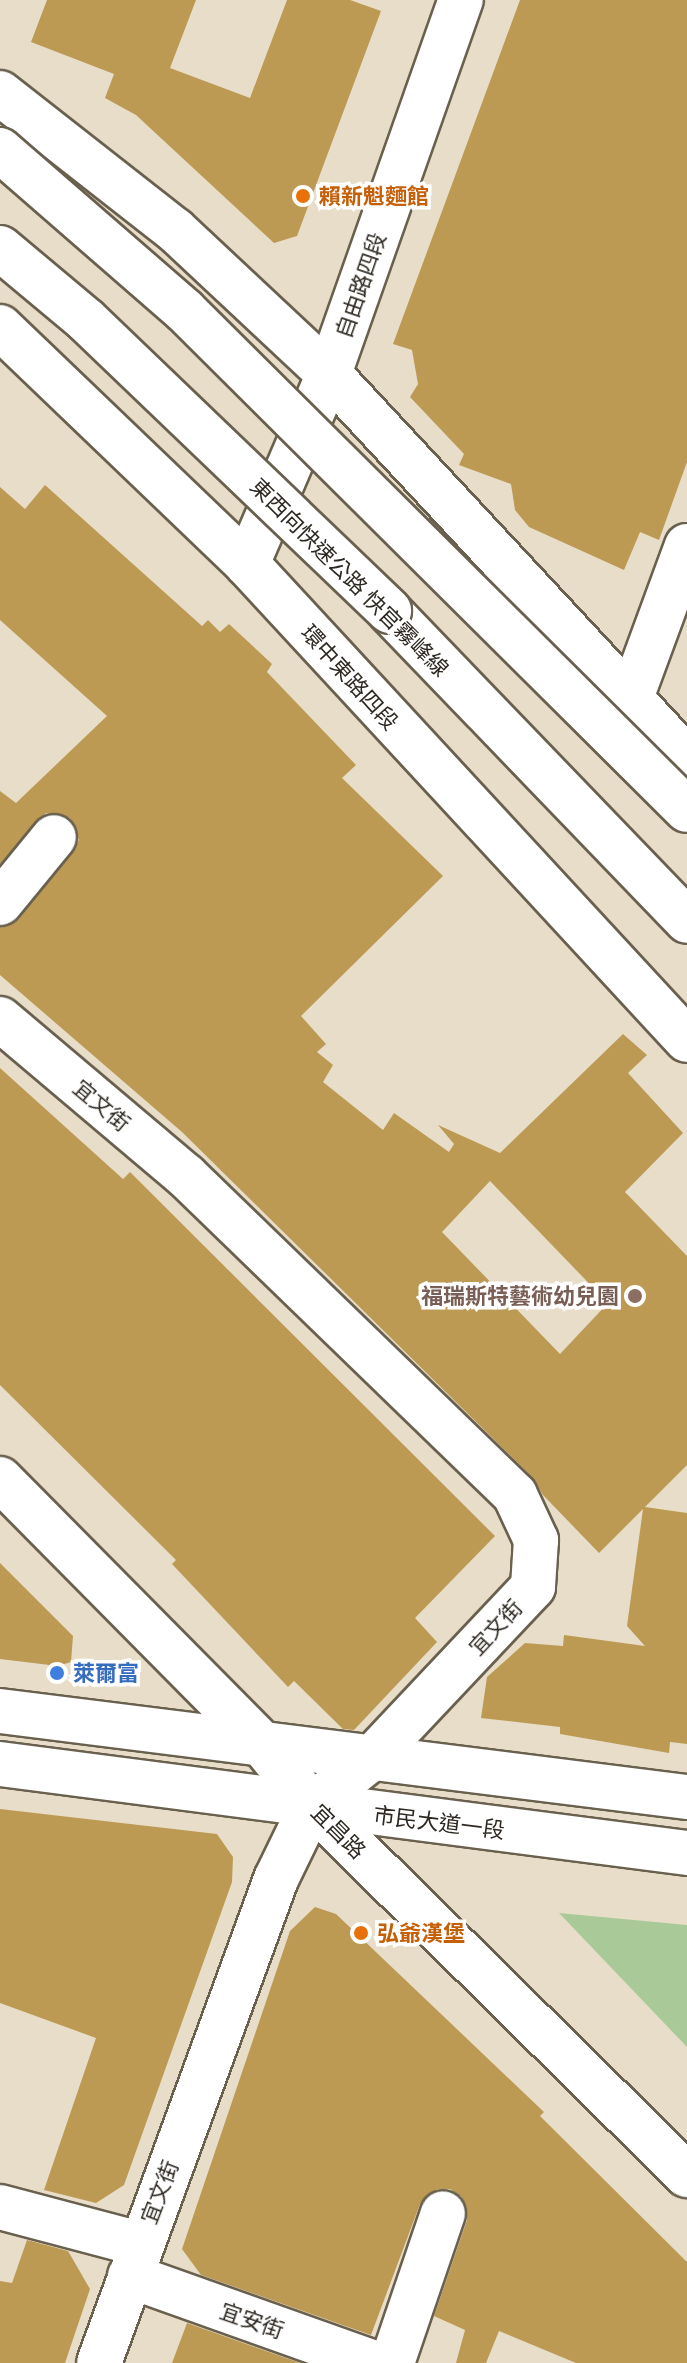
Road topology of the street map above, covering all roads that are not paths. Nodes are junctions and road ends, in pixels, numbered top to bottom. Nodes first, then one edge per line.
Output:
1 (461, 0) edge
2 (0, 93) edge
3 (0, 150) edge
4 (0, 248) edge
5 (0, 327) edge
6 (329, 374) junction
7 (687, 546) edge
8 (247, 564) junction
9 (631, 698) junction
10 (687, 759) edge
11 (687, 810) edge
12 (54, 837) dead end
13 (0, 903) edge
14 (687, 921) edge
15 (0, 1019) edge
16 (687, 1040) edge
17 (0, 1479) edge
18 (0, 1711) edge
19 (262, 1744) junction
20 (371, 1759) junction
21 (0, 1764) edge
22 (687, 1797) edge
23 (312, 1805) junction
24 (687, 1853) edge
25 (687, 2175) edge
26 (0, 2207) edge
27 (443, 2213) dead end
28 (135, 2260) junction
29 (99, 2363) edge
30 (374, 2363) edge
31 (392, 2363) edge

1 - 6 main road, 自由路四段
2 - 6 main road
3 - 11 main road, bridge
4 - 14 main road, 東西向快速公路 快官霧峰線, bridge
5 - 8 main road, 環中東路四段
6 - 8 main road, 自由路四段
6 - 9 main road
7 - 9 main road
8 - 16 main road, 環中東路四段
9 - 10 main road
12 - 13 main road
15 - 20 main road, 宜文街
17 - 19 main road, 宜昌路
18 - 19 main road
19 - 20 main road
19 - 23 main road, 宜昌路
20 - 22 main road
20 - 23 main road, 宜文街
21 - 23 main road, 市民大道一段
23 - 24 main road, 市民大道一段
23 - 25 main road, 宜昌路
23 - 28 main road, 宜文街
26 - 28 main road, 宜安街
27 - 31 main road
28 - 29 main road, 宜文街
28 - 30 main road, 宜安街

